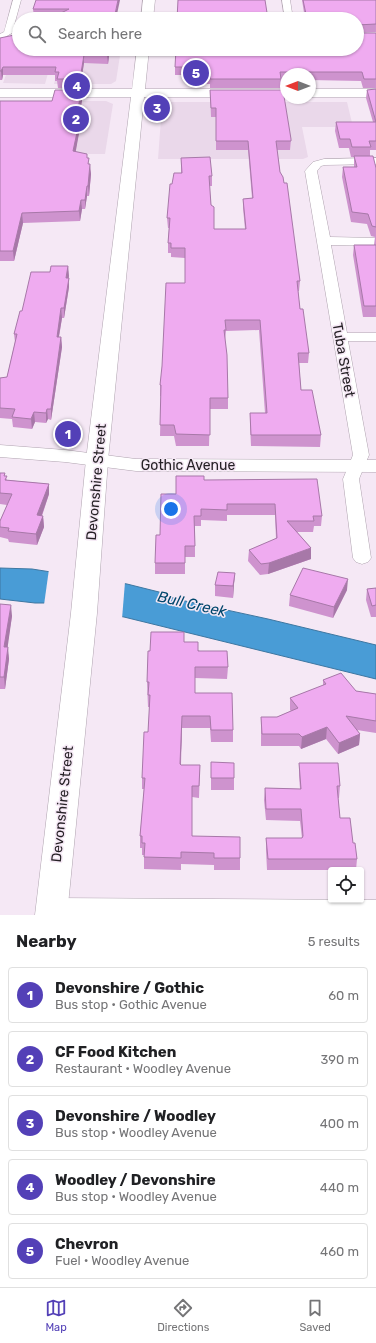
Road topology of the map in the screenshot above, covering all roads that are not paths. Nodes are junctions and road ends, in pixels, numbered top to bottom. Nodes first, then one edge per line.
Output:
1 (17, 0) edge
2 (149, 0) edge
3 (286, 0) edge
4 (13, 12) edge
5 (148, 12) edge
6 (288, 12) edge
7 (12, 14) edge
8 (1, 37) edge
9 (142, 56) edge
10 (0, 93) edge
11 (138, 93) junction
12 (280, 93) edge
13 (316, 93) edge
14 (376, 93) edge
15 (376, 162) edge
16 (324, 242) junction
17 (376, 242) edge
18 (340, 336) junction
19 (376, 337) edge
20 (0, 451) edge
21 (97, 460) junction
22 (366, 466) edge
23 (362, 558) dead end
24 (376, 910) edge
25 (51, 911) edge

1 - 4 street
2 - 5 main road
3 - 6 street
7 - 8 street
9 - 11 main road, Devonshire Street
10 - 11 main road
11 - 12 main road
11 - 21 main road, Devonshire Street
13 - 14 main road
15 - 16 street, Tuba Street
16 - 17 street
16 - 18 street, Tuba Street
18 - 19 street
18 - 22 street, Tuba Street
20 - 21 street, Gothic Avenue
21 - 22 street, Gothic Avenue
21 - 25 main road, Devonshire Street
22 - 23 street, Tuba Street
24 - 25 street

